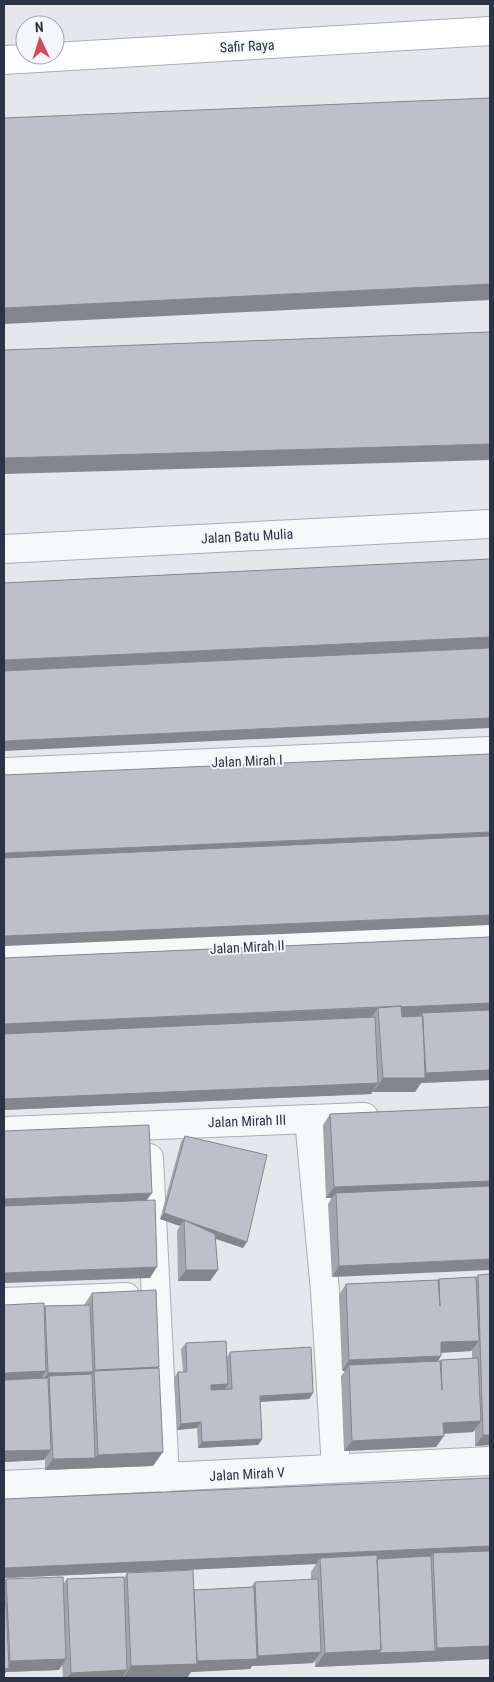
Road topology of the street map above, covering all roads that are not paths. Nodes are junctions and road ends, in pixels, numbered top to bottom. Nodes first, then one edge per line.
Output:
1 (490, 32) edge
2 (4, 60) edge
3 (490, 524) edge
4 (4, 549) edge
5 (490, 751) edge
6 (4, 772) edge
7 (490, 936) edge
8 (4, 958) edge
9 (386, 1116) edge
10 (309, 1119) junction
11 (147, 1124) junction
12 (4, 1131) edge
13 (354, 1290) edge
14 (325, 1291) junction
15 (155, 1296) junction
16 (4, 1302) edge
17 (490, 1461) edge
18 (336, 1468) junction
19 (165, 1478) junction
20 (4, 1485) edge

1 - 2 street, Safir Raya
3 - 4 street, Jalan Batu Mulia
5 - 6 street, Jalan Mirah I
7 - 8 street, Jalan Mirah II
9 - 10 street, Jalan Mirah III
10 - 11 street, Jalan Mirah III
10 - 14 street
11 - 12 street, Jalan Mirah III
11 - 15 street
13 - 14 street
14 - 18 street
15 - 16 street
15 - 19 street
17 - 18 street, Jalan Mirah V
18 - 19 street, Jalan Mirah V
19 - 20 street, Jalan Mirah V

